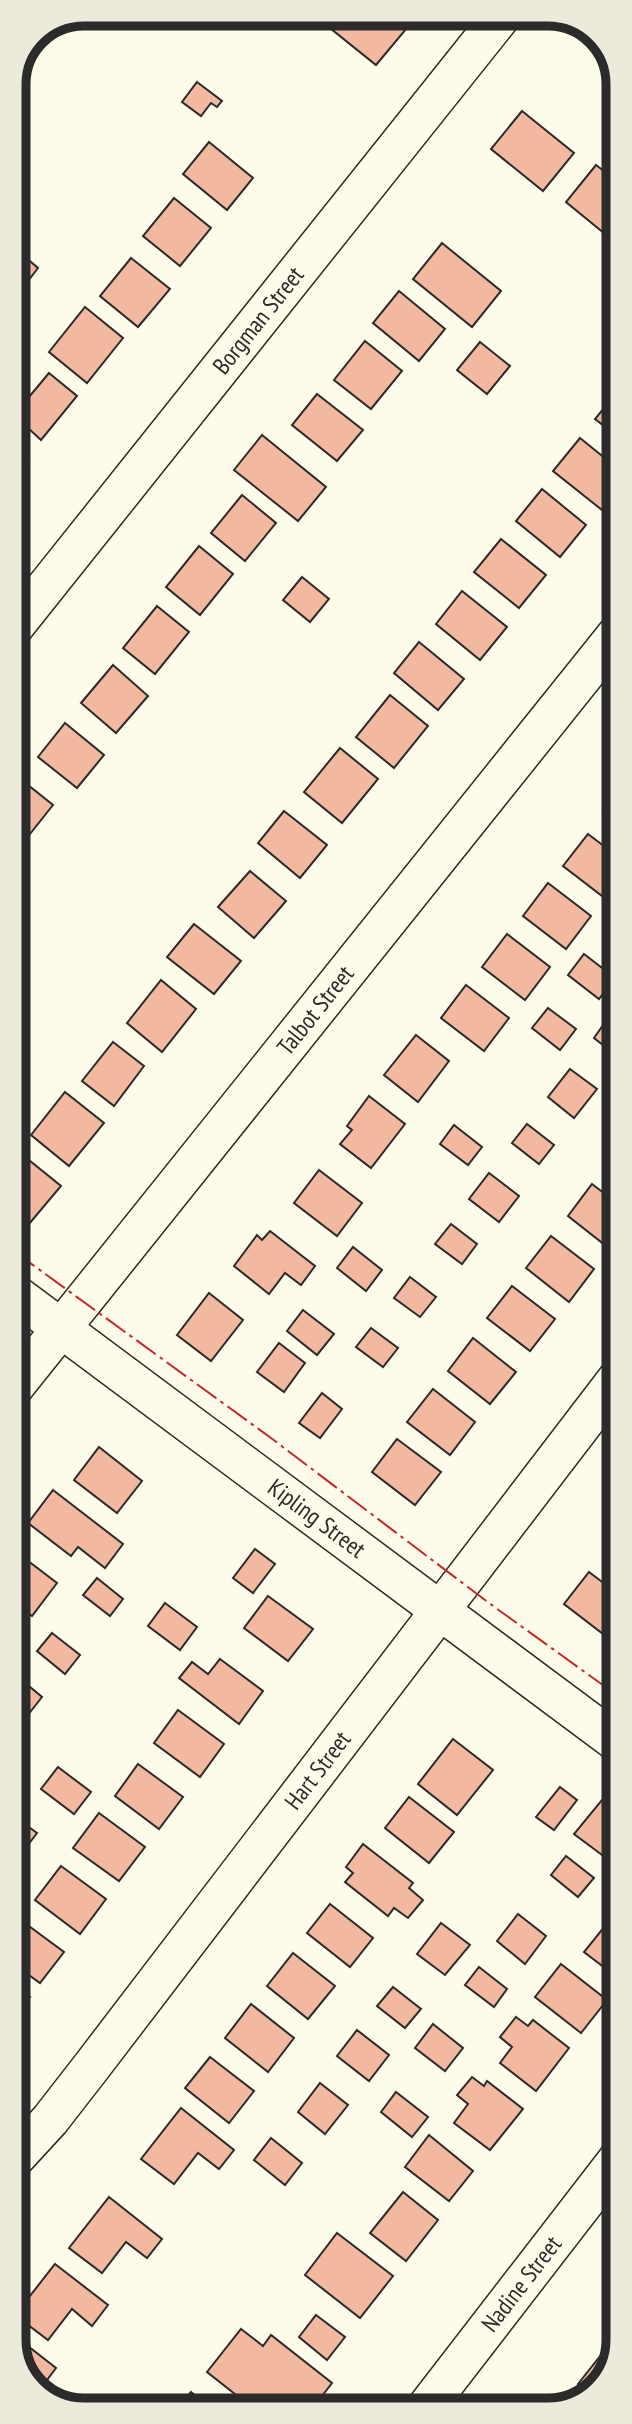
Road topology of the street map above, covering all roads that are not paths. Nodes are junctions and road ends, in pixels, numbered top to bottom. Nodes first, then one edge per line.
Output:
1 (494, 26) edge
2 (26, 612) edge
3 (606, 649) edge
4 (26, 1302) edge
5 (60, 1328) junction
6 (26, 1372) edge
7 (606, 1393) edge
8 (439, 1610) junction
9 (606, 1733) edge
10 (26, 2146) edge
11 (606, 2175) edge
12 (434, 2398) edge

1 - 2 street, Borgman Street
3 - 5 street, Talbot Street
4 - 5 street, Kipling Street
5 - 6 street, Talbot Street
5 - 8 street, Kipling Street
7 - 8 street, Hart Street
8 - 9 street, Kipling Street
8 - 10 street, Hart Street
11 - 12 street, Nadine Street

